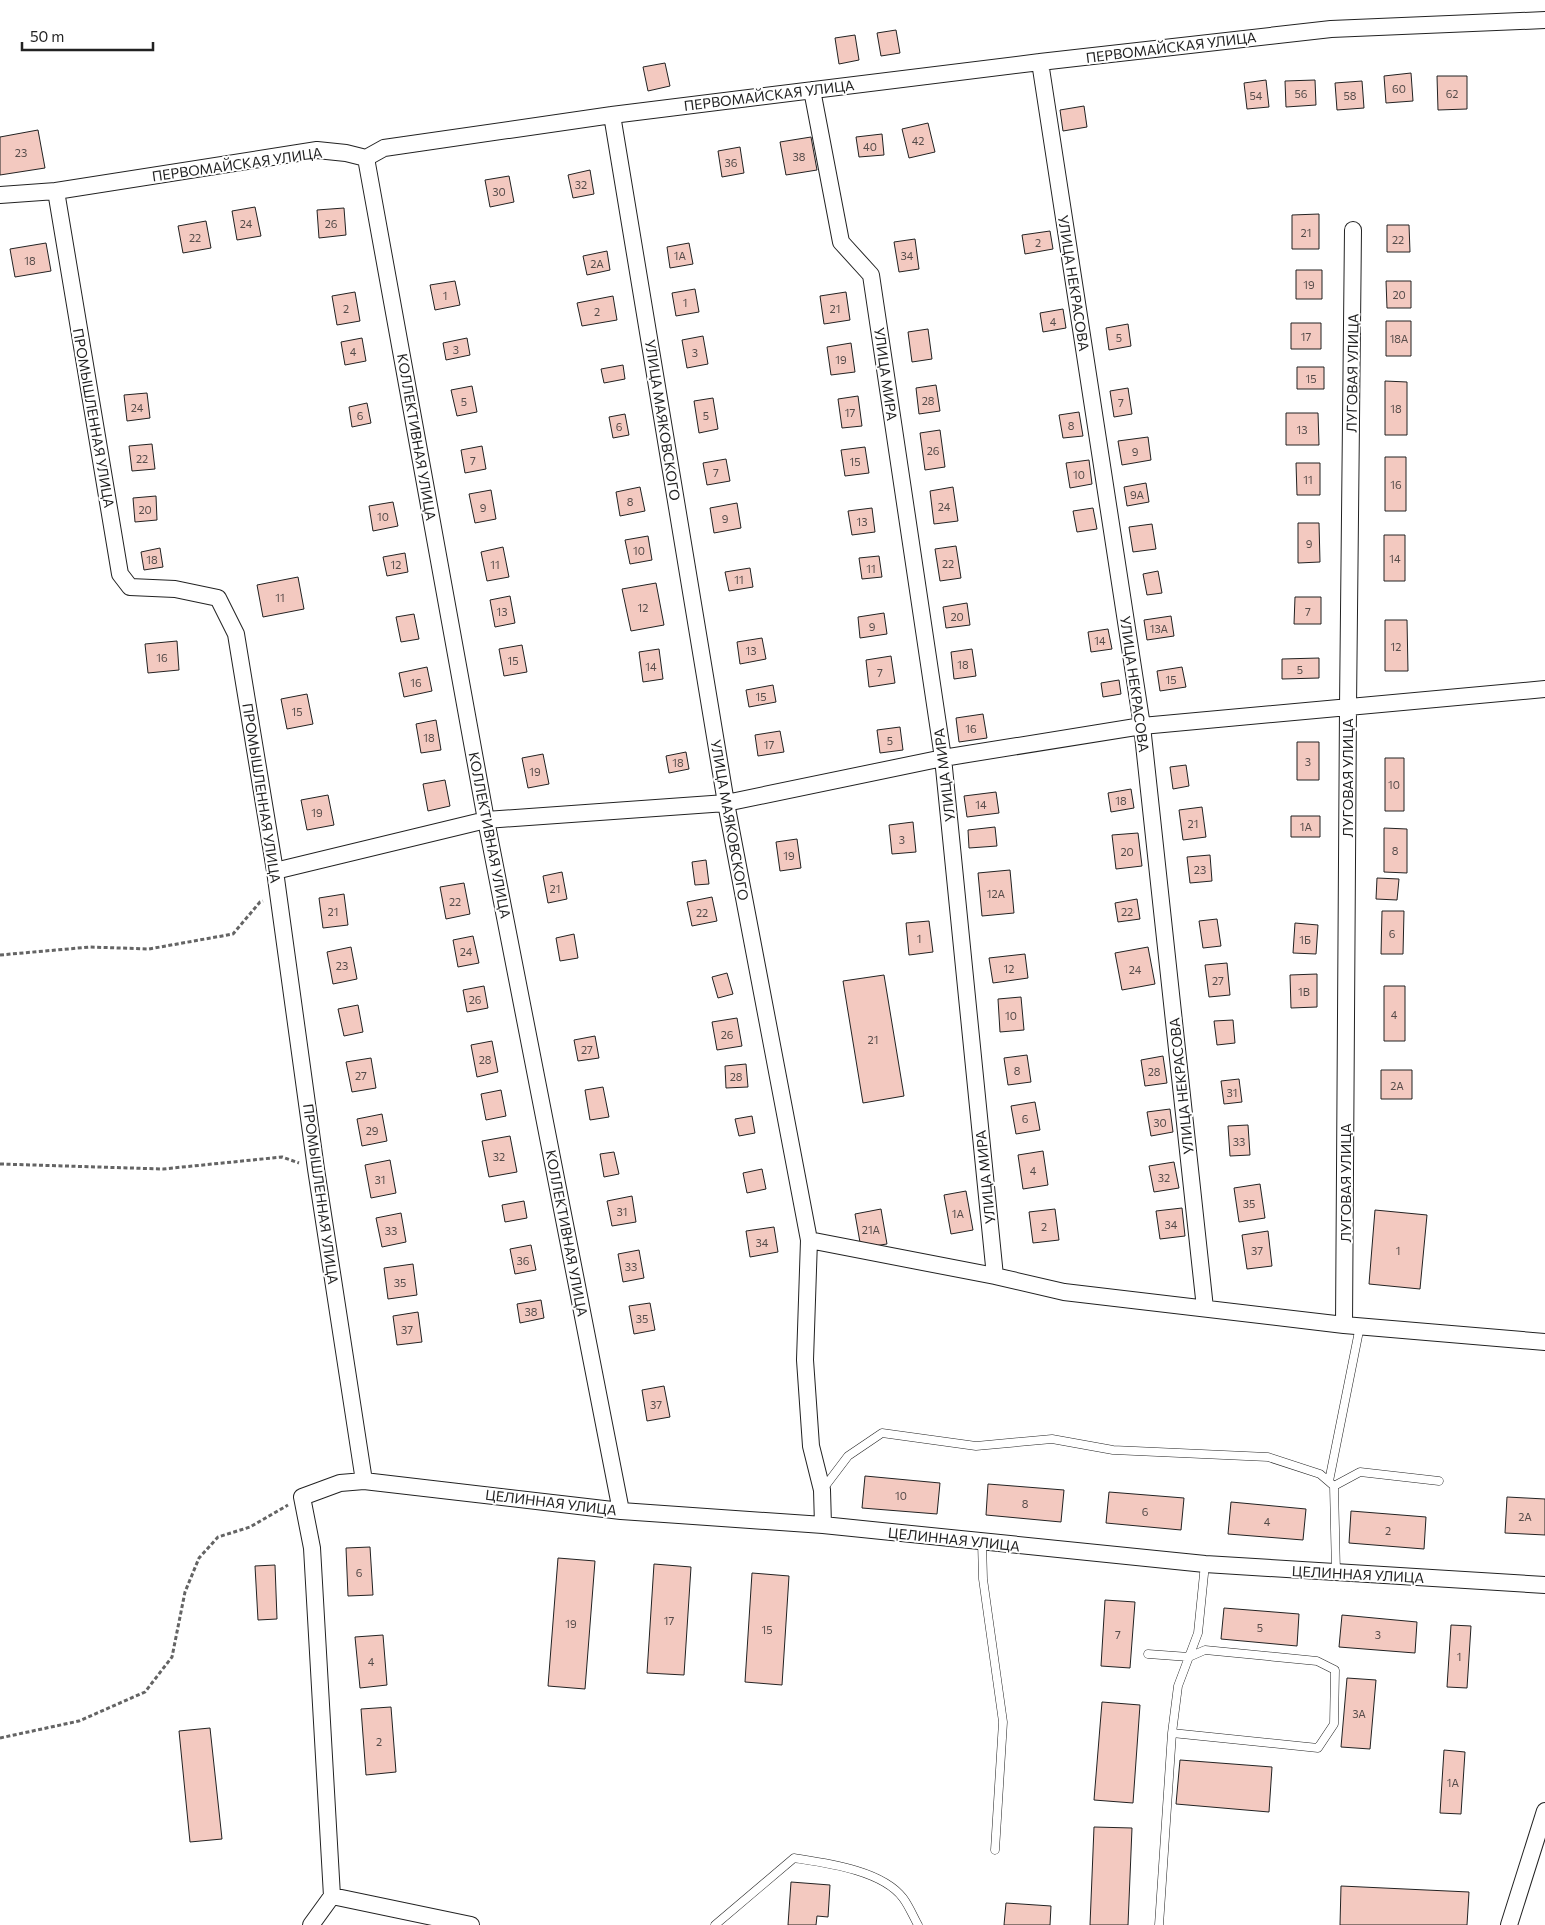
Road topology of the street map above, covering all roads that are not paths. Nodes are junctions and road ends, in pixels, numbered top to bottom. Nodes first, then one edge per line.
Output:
1 (1545, 20) edge
2 (1040, 62) junction
3 (812, 90) junction
4 (612, 115) junction
5 (366, 158) junction
6 (56, 191) junction
7 (0, 195) edge
8 (1353, 230) dead end
9 (1545, 689) edge
10 (1348, 707) junction
11 (1142, 726) junction
12 (943, 758) junction
13 (726, 803) junction
14 (486, 820) junction
15 (275, 871) junction
16 (809, 1240) junction
17 (995, 1276) junction
18 (1205, 1308) junction
19 (1352, 1326) junction
20 (1545, 1342) edge
21 (364, 1480) junction
22 (1439, 1481) dead end
23 (1332, 1484) junction
24 (822, 1490) junction
25 (621, 1511) junction
26 (823, 1525) junction
27 (982, 1542) junction
28 (1205, 1564) junction
29 (1336, 1572) junction
30 (1545, 1585) edge
31 (1148, 1654) dead end
32 (1190, 1657) junction
33 (1172, 1733) junction
34 (1545, 1811) edge
35 (995, 1850) dead end
36 (332, 1896) junction
37 (311, 1925) edge
38 (471, 1925) edge
39 (715, 1925) edge
40 (918, 1925) edge
41 (1159, 1925) edge
42 (1509, 1925) edge

1 - 2 street, ПЕРВОМАЙСКАЯ УЛИЦА
2 - 3 street, ПЕРВОМАЙСКАЯ УЛИЦА
2 - 11 street, УЛИЦА НЕКРАСОВА
3 - 4 street, ПЕРВОМАЙСКАЯ УЛИЦА
3 - 12 street, УЛИЦА МИРА
4 - 5 street, ПЕРВОМАЙСКАЯ УЛИЦА
4 - 13 street, УЛИЦА МАЯКОВСКОГО
5 - 6 street, ПЕРВОМАЙСКАЯ УЛИЦА
5 - 14 street, КОЛЛЕКТИВНАЯ УЛИЦА
6 - 7 street, ПЕРВОМАЙСКАЯ УЛИЦА
6 - 15 street, ПРОМЫШЛЕННАЯ УЛИЦА
8 - 10 street, ЛУГОВАЯ УЛИЦА
9 - 10 street
10 - 11 street
10 - 19 street, ЛУГОВАЯ УЛИЦА
11 - 12 street
11 - 18 street, УЛИЦА НЕКРАСОВА
12 - 13 street
12 - 17 street, УЛИЦА МИРА
13 - 14 street
13 - 16 street, УЛИЦА МАЯКОВСКОГО
14 - 15 street
14 - 25 street, КОЛЛЕКТИВНАЯ УЛИЦА
15 - 21 street, ПРОМЫШЛЕННАЯ УЛИЦА
16 - 17 street
16 - 24 street, УЛИЦА МАЯКОВСКОГО
17 - 18 street
18 - 19 street
19 - 20 street
19 - 23 lane
21 - 25 street, ЦЕЛИННАЯ УЛИЦА
21 - 36 street, ЦЕЛИННАЯ УЛИЦА
22 - 23 lane
23 - 24 lane
23 - 29 lane
24 - 26 street, УЛИЦА МАЯКОВСКОГО
25 - 26 street, ЦЕЛИННАЯ УЛИЦА
26 - 27 street, ЦЕЛИННАЯ УЛИЦА
27 - 28 street, ЦЕЛИННАЯ УЛИЦА
27 - 35 lane
28 - 29 street, ЦЕЛИННАЯ УЛИЦА
28 - 32 lane
29 - 30 street, ЦЕЛИННАЯ УЛИЦА
31 - 32 lane
32 - 33 lane
32 - 33 lane
33 - 41 lane
34 - 42 street
36 - 37 street
36 - 38 street
39 - 40 lane

